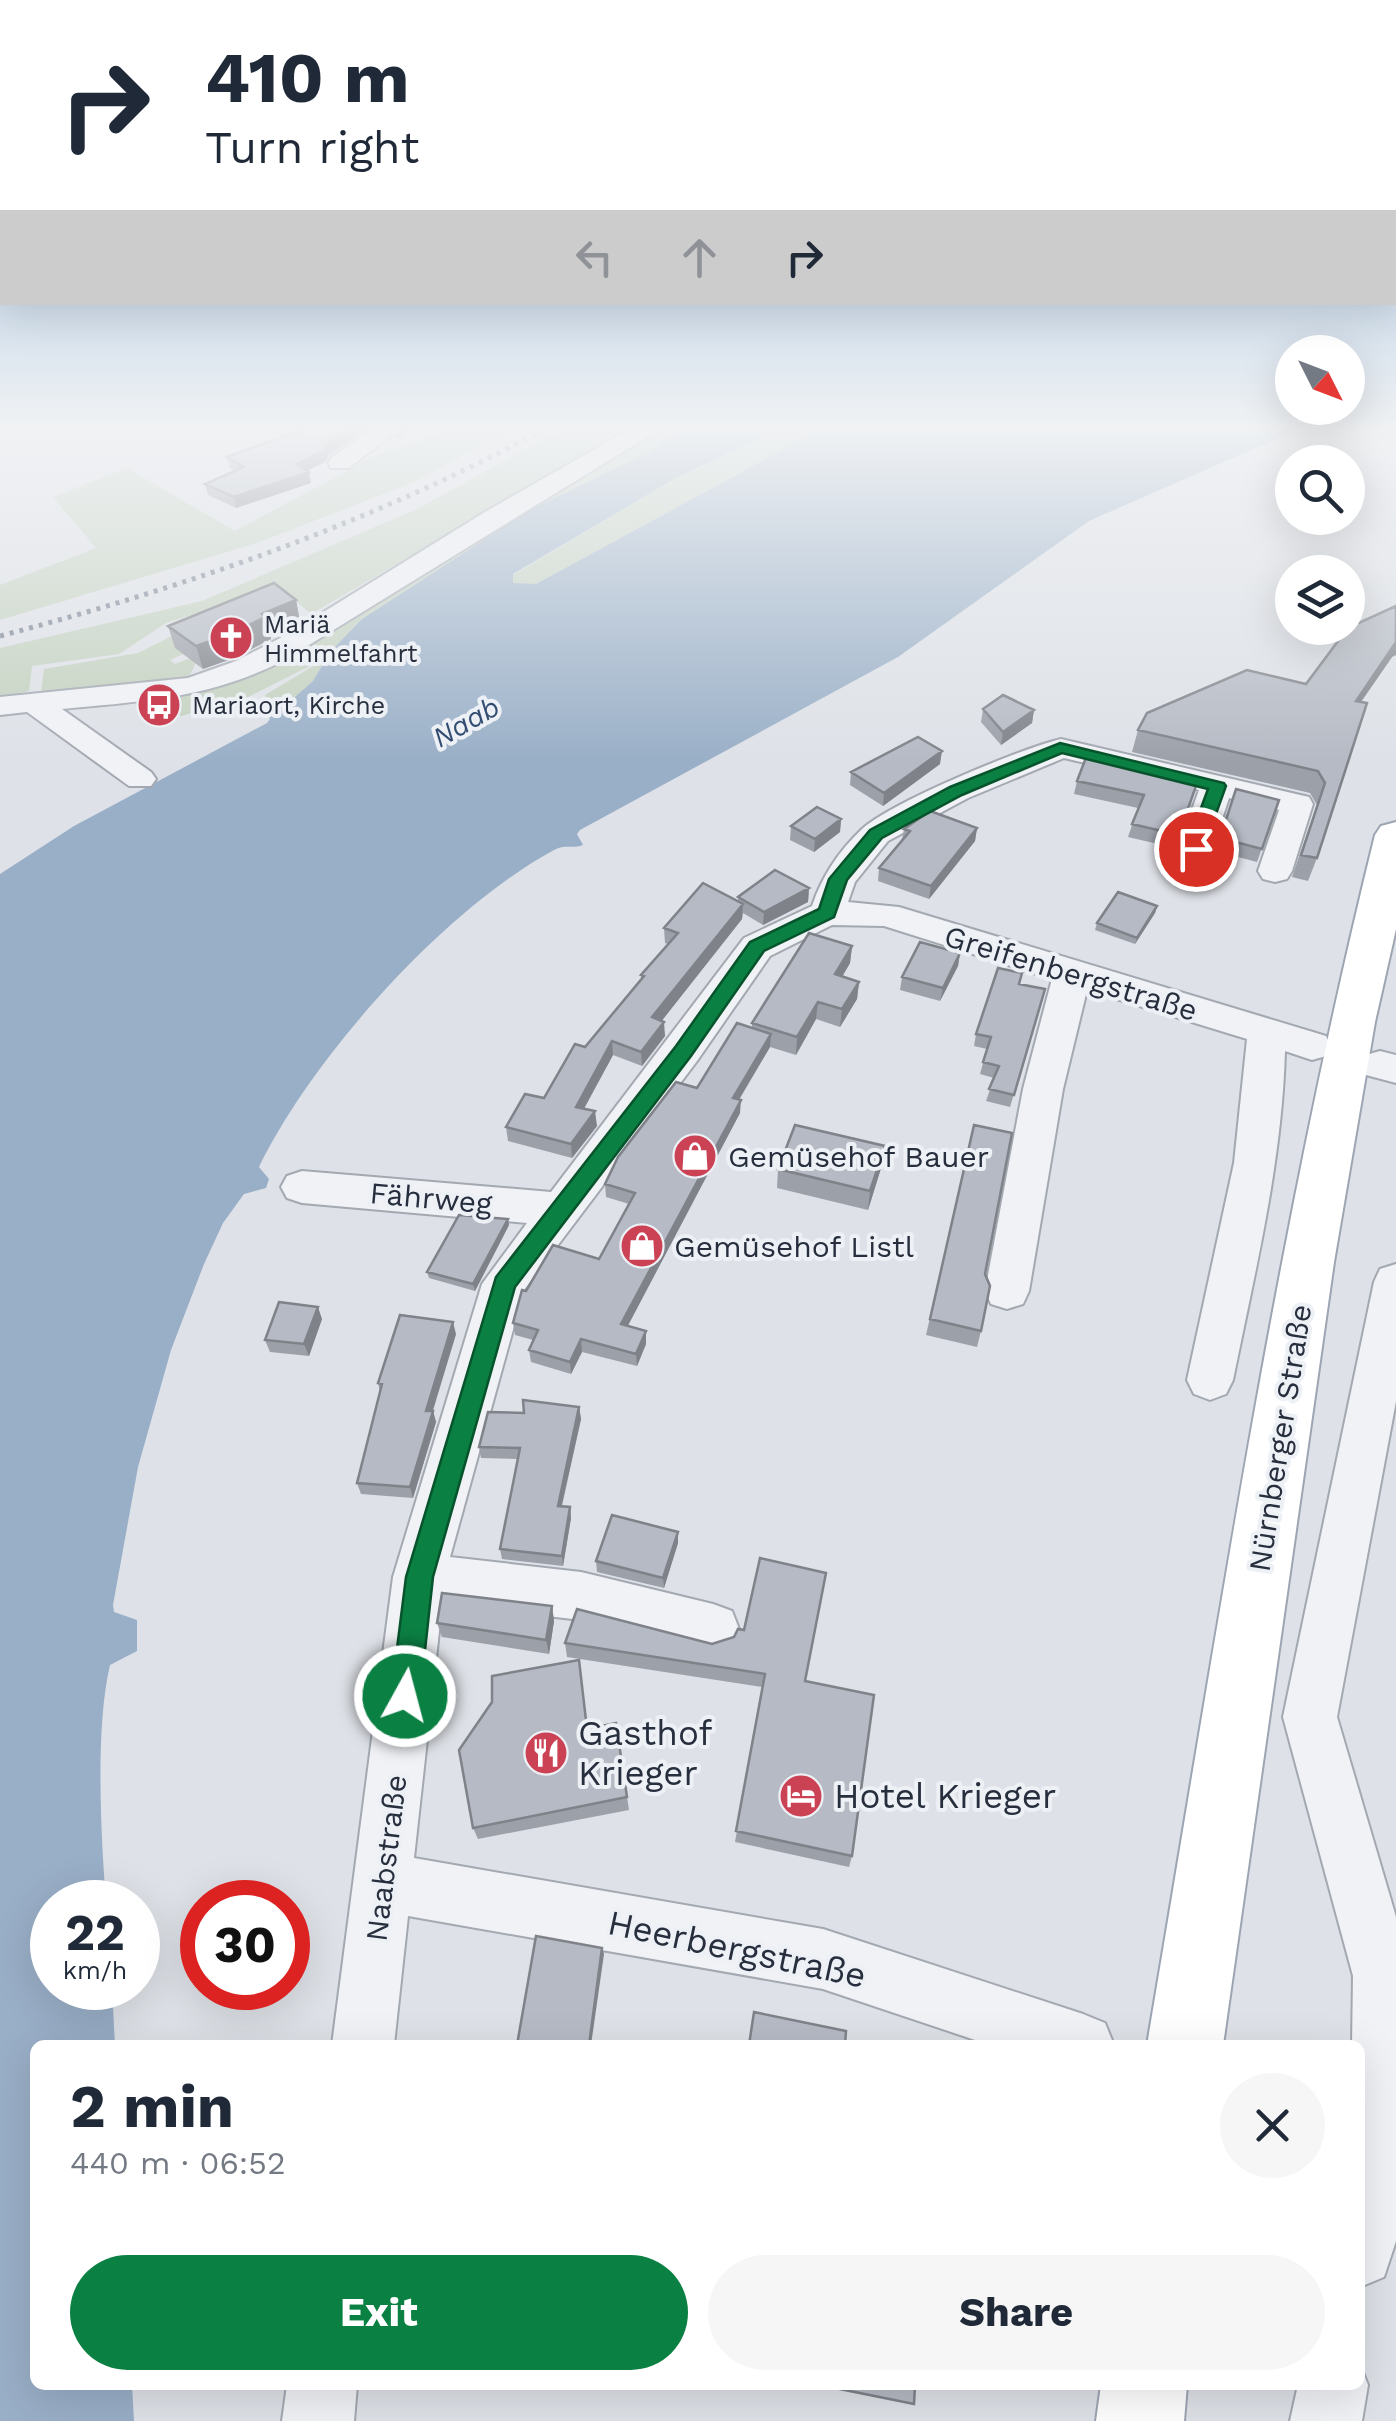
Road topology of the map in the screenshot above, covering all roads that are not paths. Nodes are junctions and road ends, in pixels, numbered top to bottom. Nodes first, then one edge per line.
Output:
1 (465, 537) edge
2 (15, 703) edge
3 (140, 779) dead end
4 (1218, 786) junction
5 (1396, 836) edge
6 (1196, 849) dead end
7 (1275, 871) dead end
8 (827, 913) junction
9 (1072, 974) junction
10 (1266, 1032) junction
11 (1312, 1046) dead end
12 (302, 1187) dead end
13 (560, 1209) junction
14 (1396, 1282) edge
15 (1006, 1291) dead end
16 (1210, 1380) dead end
17 (419, 1577) junction
18 (713, 1629) dead end
19 (382, 1882) junction
20 (364, 2040) edge
21 (1048, 2040) edge
22 (1186, 2040) edge
23 (1372, 2138) edge
24 (1365, 2205) edge
25 (321, 2390) edge
26 (1143, 2390) edge
27 (1332, 2390) edge
28 (318, 2421) edge
29 (1140, 2421) edge
30 (1326, 2421) edge

1 - 2 street
2 - 3 street
4 - 6 street
4 - 7 street
4 - 8 street
5 - 22 main road, Nürnberger Straße
8 - 9 street, Greifenbergstraße
8 - 13 street, Naabstraße
9 - 10 street, Greifenbergstraße
9 - 15 street
10 - 11 street, Greifenbergstraße
10 - 16 street
12 - 13 street, Fährweg
13 - 17 street, Naabstraße
14 - 23 street
17 - 18 street
17 - 19 street, Naabstraße
19 - 20 street, Naabstraße
19 - 21 street, Heerbergstraße
23 - 24 street
25 - 28 street
26 - 29 main road
27 - 30 street

